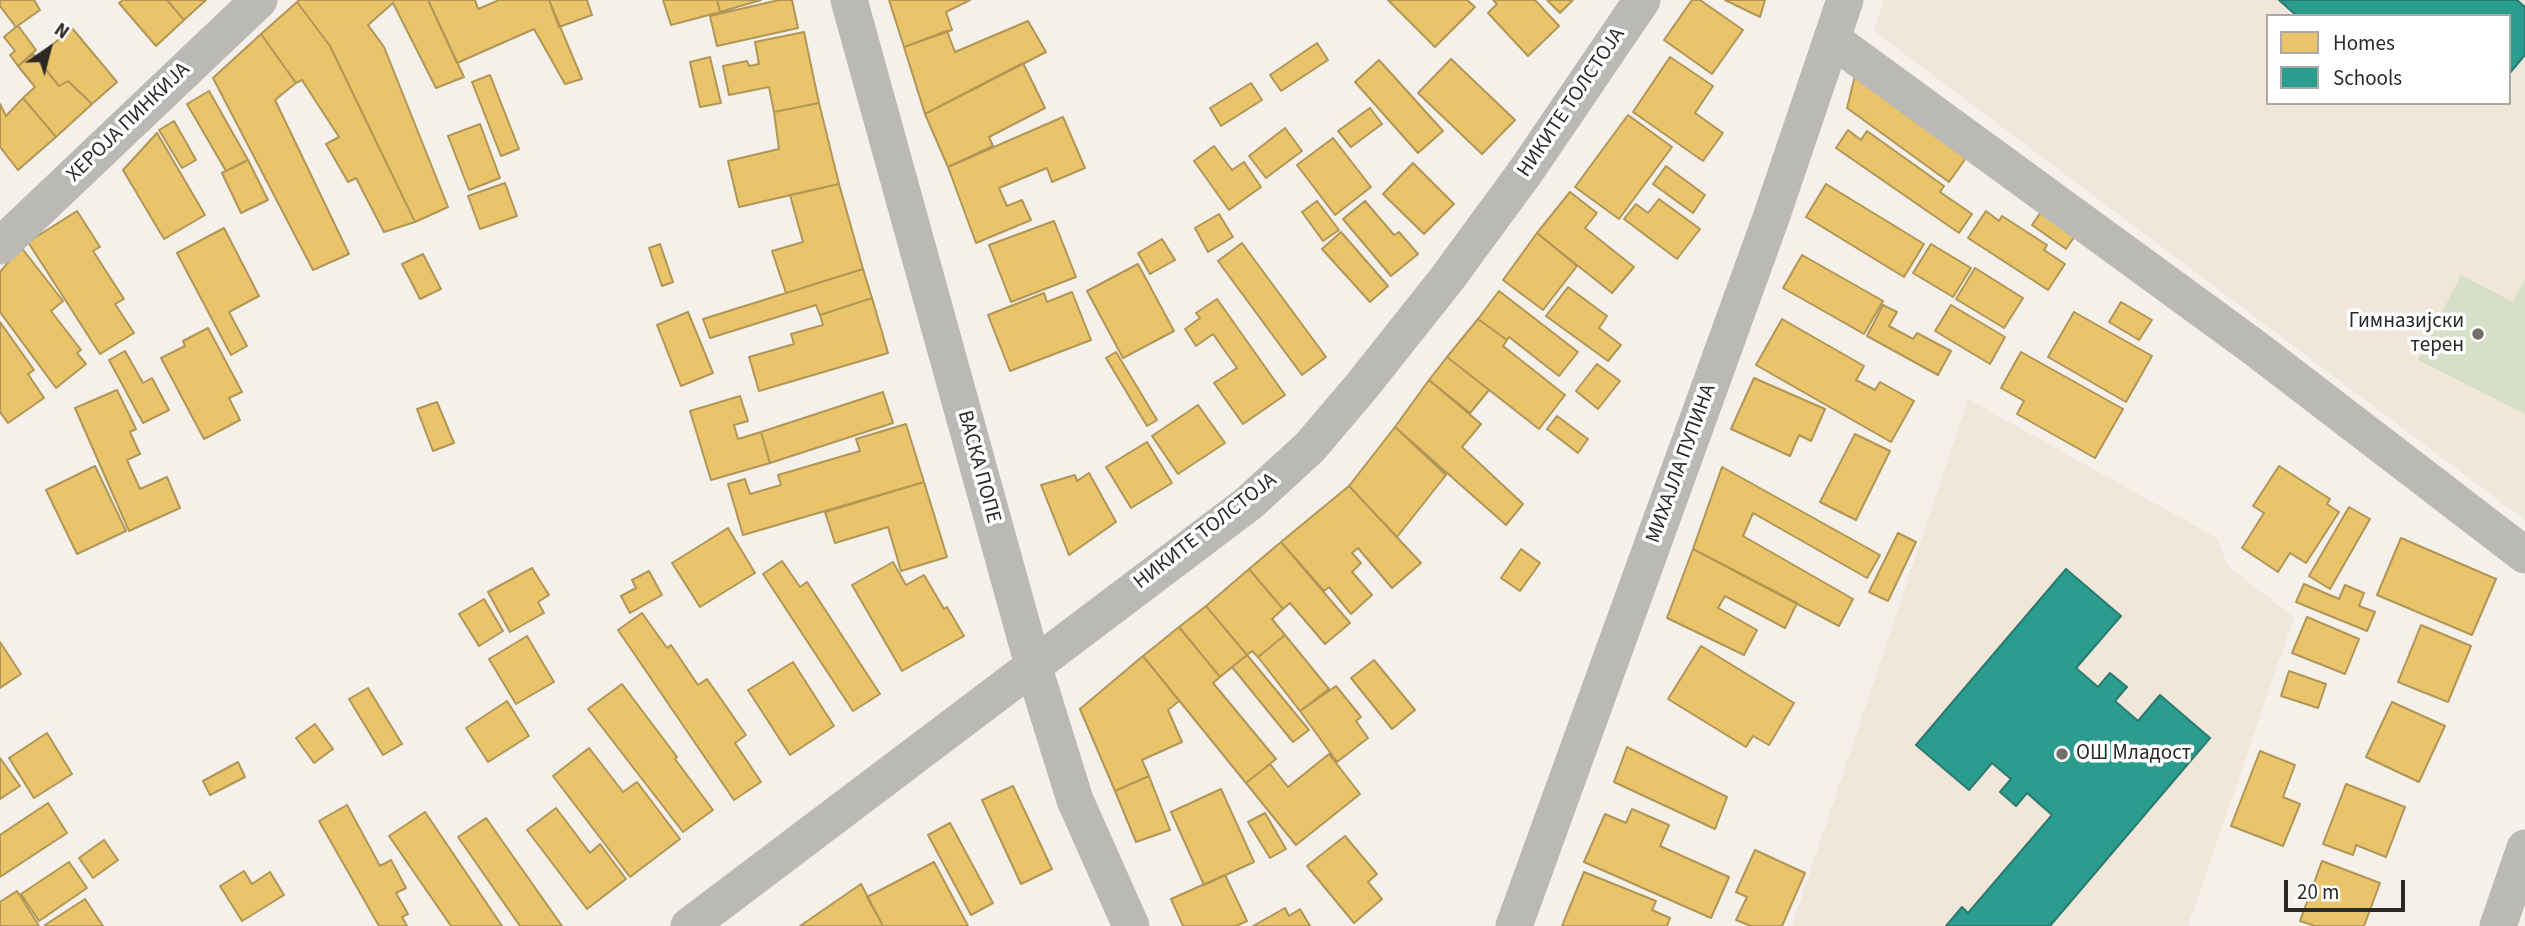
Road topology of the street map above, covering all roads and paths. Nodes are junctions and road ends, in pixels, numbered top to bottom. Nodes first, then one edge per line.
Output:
1 (259, 0) edge
2 (849, 0) edge
3 (1642, 0) edge
4 (1845, 0) edge
5 (1833, 40) junction
6 (0, 246) edge
7 (2525, 555) edge
8 (1033, 665) junction
9 (2525, 848) edge
10 (689, 926) edge
11 (1130, 926) edge
12 (1514, 926) edge
13 (2498, 926) edge

1 - 6 street, ХЕРОЈА ПИНКИЈА
2 - 8 street, ВАСКА ПОПЕ
3 - 8 street, НИКИТЕ ТОЛСТОЈА
4 - 5 street, МИХАЈЛА ПУПИНА
5 - 7 street
5 - 12 street, МИХАЈЛА ПУПИНА
8 - 10 street, НИКИТЕ ТОЛСТОЈА
8 - 11 street, ВАСКА ПОПЕ
9 - 13 street

